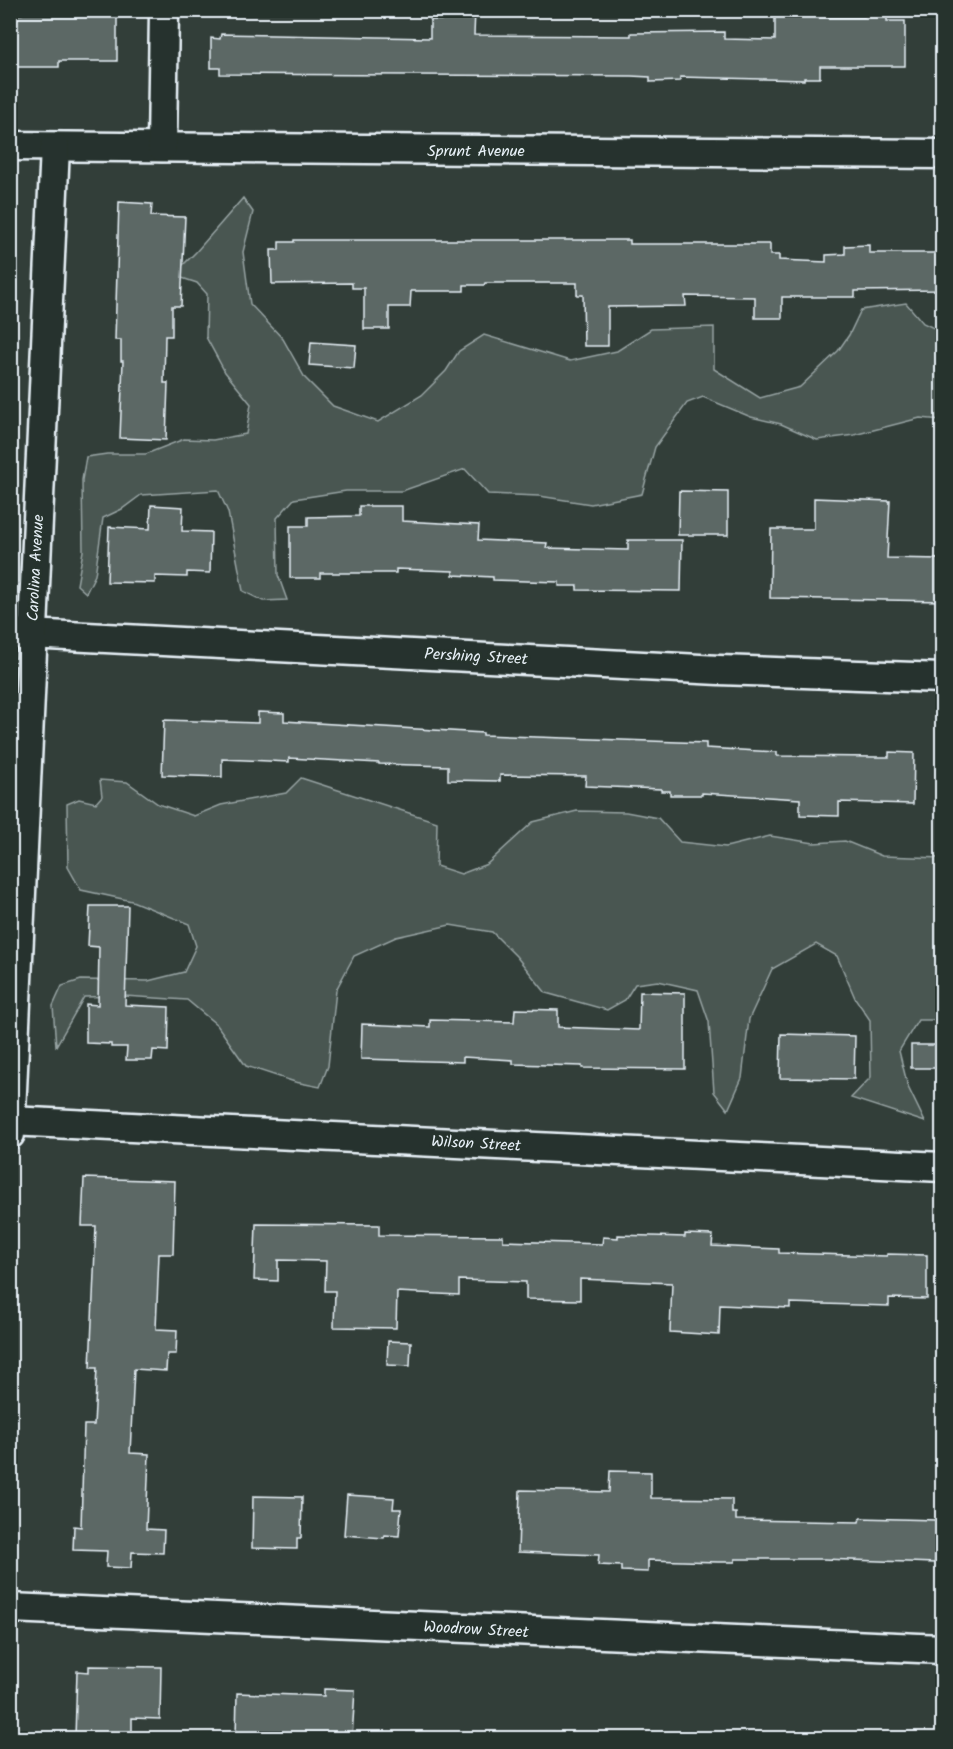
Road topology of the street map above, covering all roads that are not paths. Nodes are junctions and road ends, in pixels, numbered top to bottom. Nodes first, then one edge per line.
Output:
1 (164, 10) edge
2 (10, 146) edge
3 (55, 147) junction
4 (162, 147) junction
5 (942, 154) edge
6 (22, 633) edge
7 (942, 678) edge
8 (11, 1121) edge
9 (10, 1134) edge
10 (942, 1167) edge
11 (10, 1608) edge
12 (942, 1649) edge

1 - 4 street
2 - 3 street, Sprunt Avenue
3 - 4 street, Sprunt Avenue
3 - 6 street, Carolina Avenue
4 - 5 street, Sprunt Avenue
6 - 7 street, Pershing Street
6 - 8 street, Carolina Avenue
8 - 9 street, Carolina Avenue
8 - 10 street, Wilson Street
11 - 12 street, Woodrow Street

